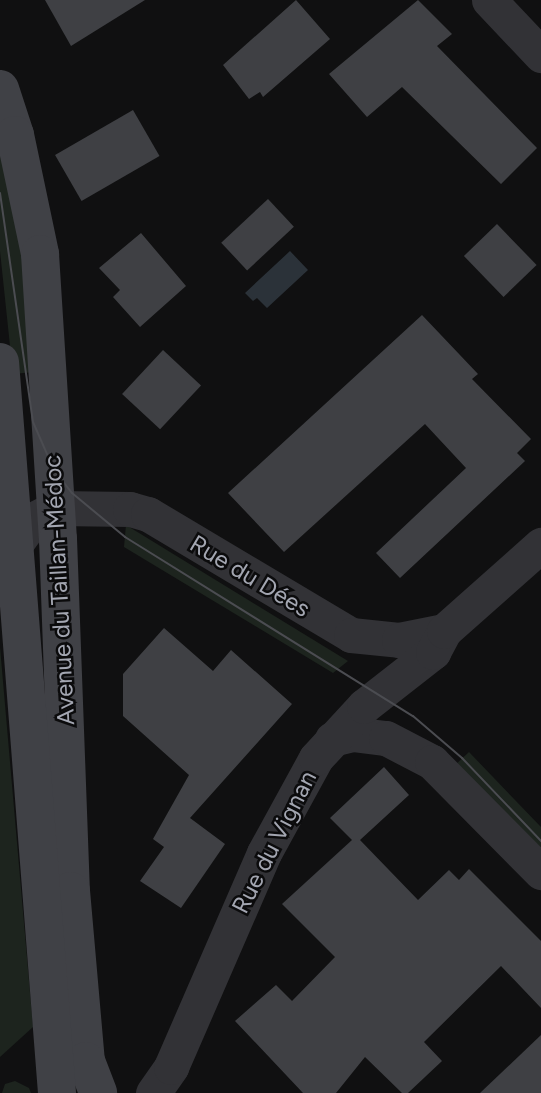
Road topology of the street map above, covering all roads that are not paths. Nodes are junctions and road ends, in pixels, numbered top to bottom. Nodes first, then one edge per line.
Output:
1 (489, 0) edge
2 (541, 55) edge
3 (0, 89) edge
4 (0, 362) edge
5 (56, 508) junction
6 (17, 542) junction
7 (541, 545) edge
8 (444, 631) junction
9 (332, 739) junction
10 (541, 872) edge
11 (57, 1093) edge
12 (98, 1093) edge
13 (153, 1093) edge

1 - 2 street
3 - 5 street, Avenue du Taillan-Médoc
4 - 6 street, Avenue du Taillan-Médoc
5 - 6 street
5 - 8 street, Rue du Dées
5 - 12 street, Avenue du Taillan-Médoc
6 - 11 street, Avenue du Taillan-Médoc
7 - 8 street, Rue du Vignan
8 - 9 street, Rue du Vignan
9 - 10 street
9 - 13 street, Rue du Vignan

